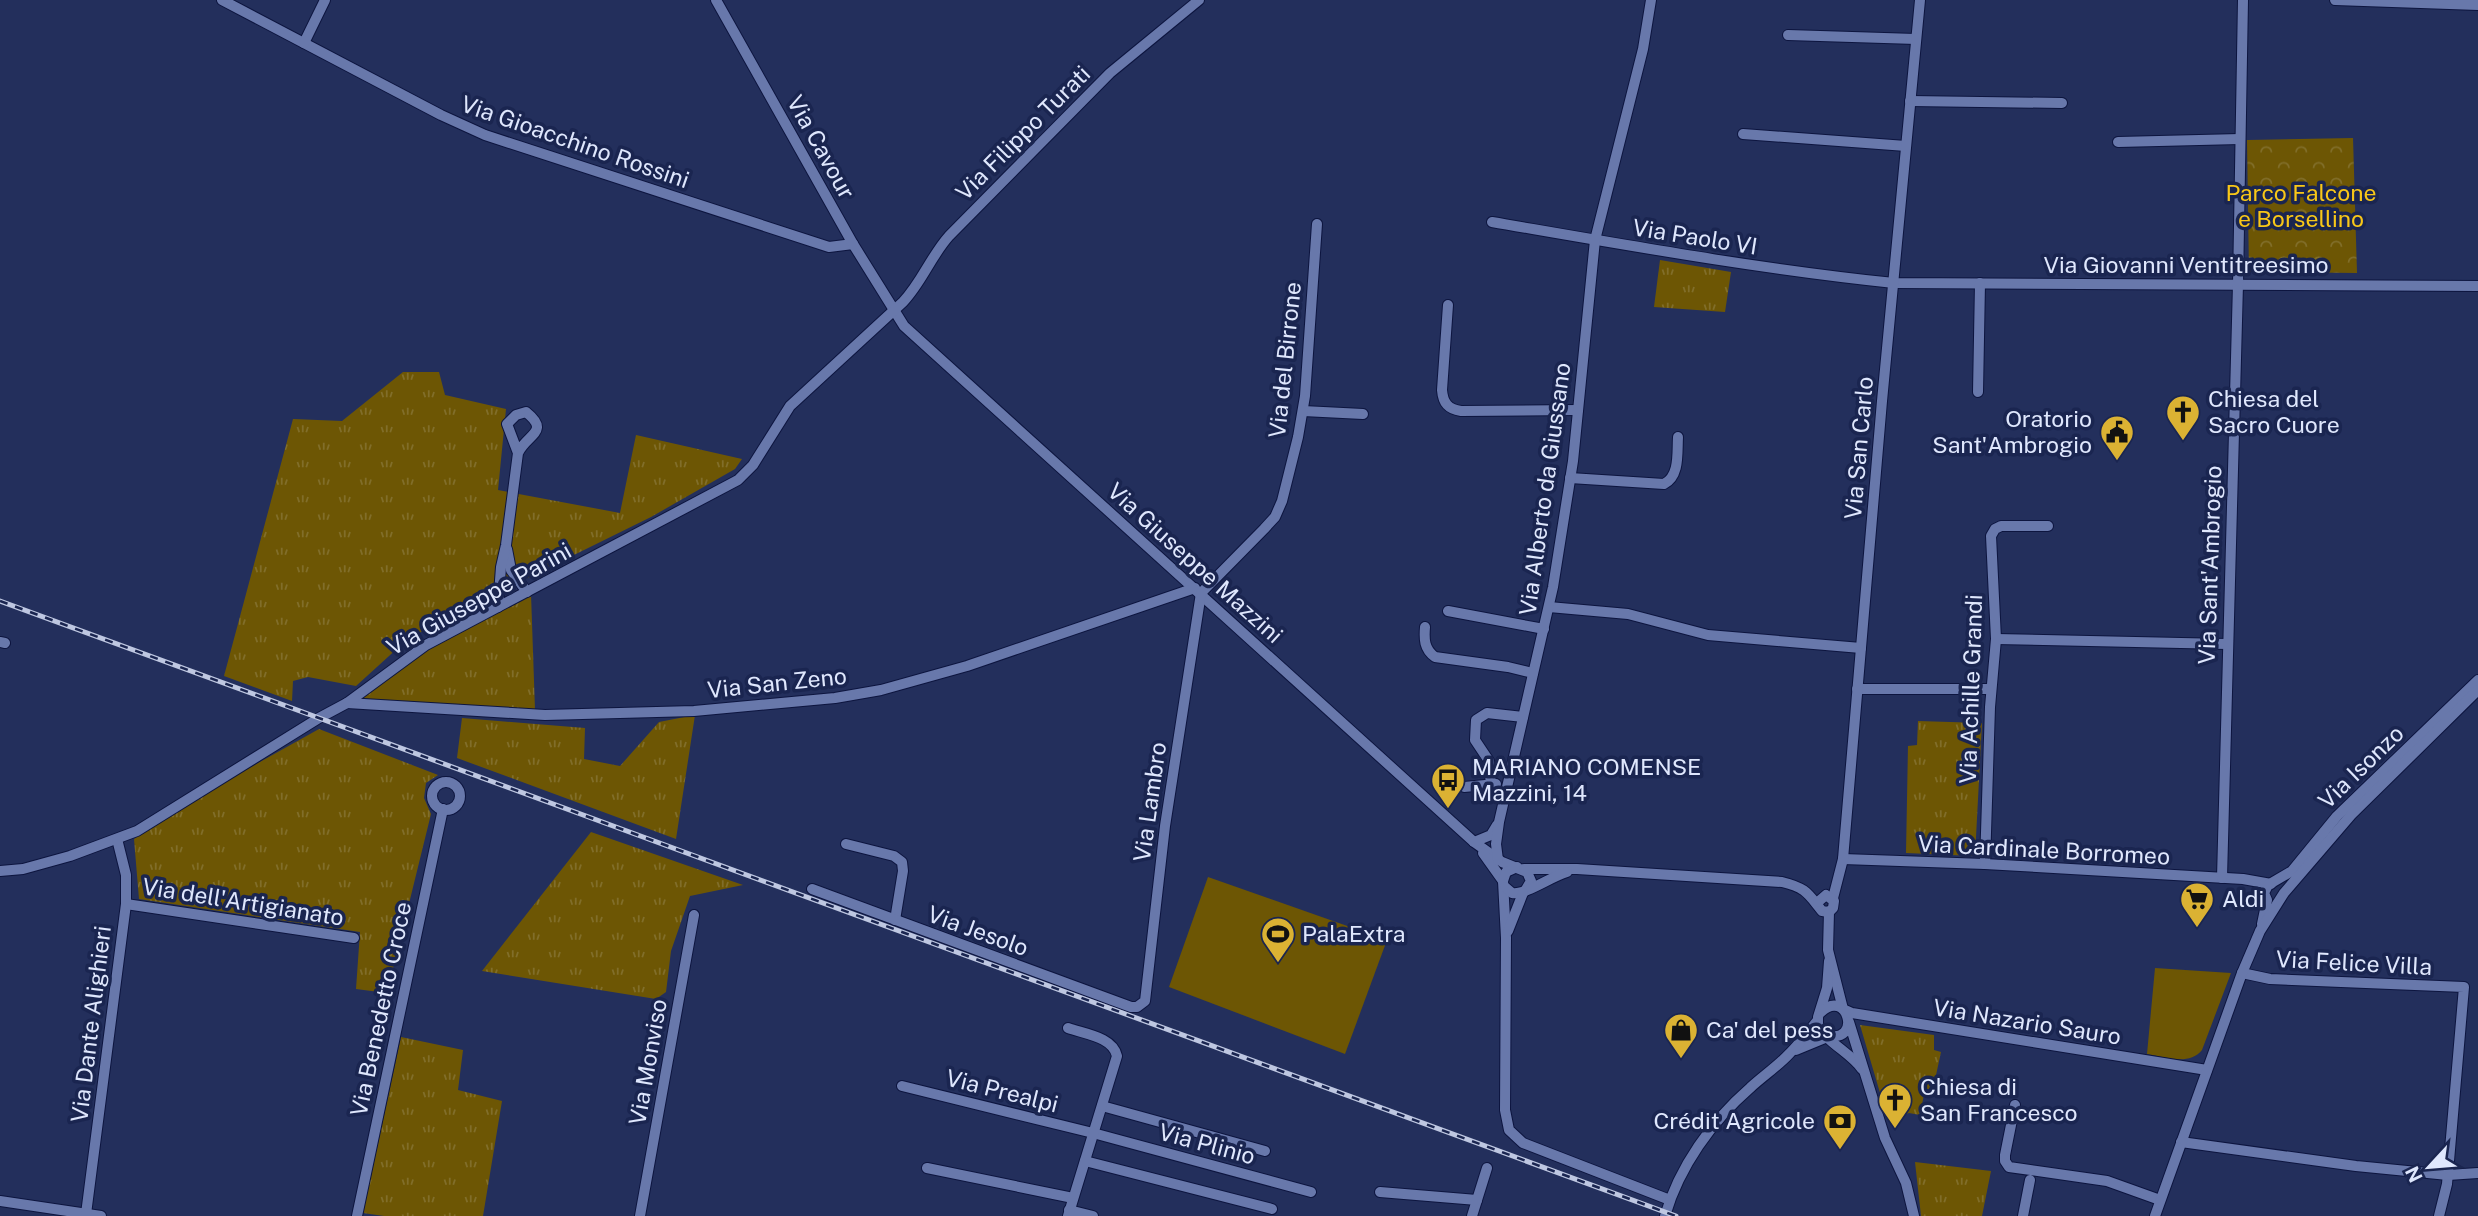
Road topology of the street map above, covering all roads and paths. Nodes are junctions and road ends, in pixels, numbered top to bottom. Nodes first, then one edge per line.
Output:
1 (222, 0) edge
2 (325, 0) edge
3 (716, 0) edge
4 (1199, 0) edge
5 (1651, 0) edge
6 (1920, 0) edge
7 (2243, 0) edge
8 (2335, 0) edge
9 (2478, 5) edge
10 (1788, 35) dead end
11 (1916, 39) junction
12 (304, 43) junction
13 (1910, 100) junction
14 (2062, 103) dead end
15 (1743, 134) dead end
16 (2241, 139) junction
17 (2118, 142) dead end
18 (1906, 146) junction
19 (1492, 222) dead end
20 (1317, 224) dead end
21 (1595, 240) junction
22 (853, 244) junction
23 (1894, 283) junction
24 (1980, 283) junction
25 (2238, 284) junction
26 (2478, 286) edge
27 (1448, 305) dead end
28 (893, 312) junction
29 (1978, 392) dead end
30 (1578, 410) junction
31 (1303, 411) junction
32 (1363, 414) dead end
33 (1678, 437) dead end
34 (519, 453) dead end
35 (1570, 478) junction
36 (2048, 526) dead end
37 (506, 545) junction
38 (1198, 591) junction
39 (527, 592) junction
40 (498, 607) junction
41 (1549, 607) junction
42 (1448, 611) dead end
43 (1425, 627) dead end
44 (1544, 629) junction
45 (1996, 639) junction
46 (2227, 645) junction
47 (1861, 648) junction
48 (1534, 673) junction
49 (2478, 680) edge
50 (1857, 689) junction
51 (1991, 689) junction
52 (2478, 690) edge
53 (347, 704) junction
54 (1523, 717) junction
55 (1507, 783) junction
56 (1491, 785) junction
57 (1464, 787) dead end
58 (443, 809) dead end
59 (1499, 822) junction
60 (117, 839) junction
61 (846, 844) dead end
62 (1480, 844) junction
63 (1843, 859) junction
64 (1498, 860) junction
65 (1985, 864) junction
66 (1520, 868) junction
67 (1577, 869) junction
68 (0, 871) edge
69 (2222, 878) junction
70 (2243, 879) junction
71 (2272, 883) junction
72 (1504, 884) junction
73 (812, 889) dead end
74 (1524, 892) junction
75 (2281, 897) junction
76 (1833, 898) junction
77 (2266, 898) junction
78 (1818, 902) junction
79 (127, 904) junction
80 (1829, 912) junction
81 (694, 915) dead end
82 (895, 920) junction
83 (2260, 931) junction
84 (354, 938) dead end
85 (1506, 938) junction
86 (1830, 957) junction
87 (2242, 973) junction
88 (1131, 1007) joint
89 (1843, 1009) junction
90 (1819, 1016) junction
91 (1849, 1022) junction
92 (1068, 1028) dead end
93 (1828, 1036) junction
94 (1790, 1054) junction
95 (2207, 1070) junction
96 (1868, 1079) junction
97 (902, 1086) dead end
98 (2015, 1105) dead end
99 (1102, 1106) junction
100 (1093, 1133) junction
101 (2181, 1142) junction
102 (1265, 1150) dead end
103 (1085, 1161) junction
104 (927, 1168) dead end
105 (1487, 1168) dead end
106 (2478, 1173) edge
107 (2448, 1175) junction
108 (2030, 1180) dead end
109 (1311, 1192) dead end
110 (1380, 1192) dead end
111 (1073, 1198) junction
112 (1477, 1200) junction
113 (1670, 1200) junction
114 (2160, 1200) junction
115 (0, 1201) edge
116 (1272, 1209) dead end
117 (1069, 1213) edge
118 (86, 1214) junction
119 (101, 1216) edge
120 (357, 1216) edge
121 (640, 1216) edge
122 (1093, 1216) edge
123 (1472, 1216) edge
124 (1665, 1216) edge
125 (1914, 1216) edge
126 (2022, 1216) edge
127 (2155, 1216) edge
128 (2439, 1216) edge

1 - 12 street, Via Gioacchino Rossini
2 - 12 street
3 - 22 street, Via Cavour
4 - 28 street, Via Filippo Turati
5 - 21 street, Via Alberto da Giussano
6 - 11 street, Via San Carlo
7 - 16 street, Via Sant'Ambrogio
8 - 9 street
10 - 11 street
11 - 13 street, Via San Carlo
12 - 22 street, Via Gioacchino Rossini
13 - 14 street
13 - 18 street, Via San Carlo
15 - 18 street
16 - 17 street
16 - 25 street, Via Sant'Ambrogio
18 - 23 street, Via San Carlo
19 - 21 street, Via Paolo VI
20 - 31 street, Via del Birrone
21 - 23 street, Via Paolo VI
21 - 30 street, Via Alberto da Giussano
22 - 28 street, Via Cavour
23 - 24 street, Via Giovanni Ventitreesimo
23 - 47 street, Via San Carlo
24 - 25 street, Via Giovanni Ventitreesimo
24 - 29 street
25 - 26 street, Via Giovanni Ventitreesimo
25 - 46 street, Via Sant'Ambrogio
27 - 30 street
28 - 38 street, Via Giuseppe Mazzini
28 - 39 street, Via Giuseppe Parini
30 - 35 street, Via Alberto da Giussano
31 - 32 street
31 - 38 street, Via del Birrone
33 - 35 street
34 - 37 street
35 - 41 street, Via Alberto da Giussano
36 - 45 street, Via Achille Grandi
37 - 39 street
37 - 40 street
38 - 53 street, Via San Zeno
38 - 62 street, Via Giuseppe Mazzini
38 - 88 street, Via Lambro
39 - 40 street, Via Giuseppe Parini
40 - 53 street, Via Giuseppe Parini
41 - 44 street, Via Alberto da Giussano
41 - 47 street
42 - 44 street
43 - 48 street
44 - 48 street, Via Alberto da Giussano
45 - 46 street
45 - 51 street, Via Achille Grandi
46 - 69 street, Via Sant'Ambrogio
47 - 50 street, Via San Carlo
48 - 54 street, Via Alberto da Giussano
49 - 71 street, Via Isonzo
50 - 51 street
50 - 63 street, Via San Carlo
51 - 65 street, Via Achille Grandi
52 - 75 street, Via Isonzo
53 - 60 street, Via Giuseppe Parini
54 - 55 street, Via Alberto da Giussano
54 - 56 street
55 - 56 street
55 - 59 street, Via Alberto da Giussano
56 - 57 street
58 - 120 street, Via Benedetto Croce
59 - 62 street, Via Alberto da Giussano
59 - 64 street, Via Alberto da Giussano
60 - 68 street, Via Giuseppe Parini
60 - 79 street, Via Dante Alighieri
61 - 82 street
62 - 64 street, Via Giuseppe Mazzini
62 - 72 street, Via Giuseppe Mazzini
63 - 65 street, Via Cardinale Borromeo
63 - 76 street, Via San Carlo
64 - 66 street, Via Giuseppe Mazzini
65 - 69 street, Via Cardinale Borromeo
66 - 67 street
66 - 72 street
66 - 74 street
67 - 74 street
67 - 78 street
69 - 70 street, Via Cardinale Borromeo
70 - 71 street, Via Cardinale Borromeo
70 - 77 street
71 - 75 street
71 - 77 street
72 - 74 street
72 - 85 street
73 - 82 street, Via Jesolo
74 - 85 street
75 - 77 street
75 - 83 street, Via Isonzo
76 - 78 street
76 - 80 street
77 - 83 street, Via Isonzo
78 - 80 street
79 - 84 street, Via dell'Artigianato
79 - 118 street, Via Dante Alighieri
80 - 86 street
81 - 121 street, Via Monviso
82 - 88 street, Via Jesolo
83 - 87 street, Via Isonzo
85 - 113 street
86 - 89 street
86 - 90 street
87 - 95 street, Via Isonzo
87 - 107 street, Via Felice Villa
89 - 90 street
89 - 91 street
89 - 95 street, Via Nazario Sauro
90 - 93 street
90 - 94 street
91 - 93 street
91 - 96 street
92 - 99 street
93 - 94 street
93 - 96 street
94 - 113 street
95 - 101 street, Via Isonzo
96 - 125 street
97 - 100 street, Via Prealpi
98 - 114 street
99 - 100 street
99 - 102 street
100 - 103 street
100 - 109 street, Via Plinio
101 - 107 street
101 - 114 street, Via Isonzo
103 - 111 street
103 - 116 street
104 - 111 street
105 - 112 street
106 - 107 street
107 - 128 street
108 - 126 street
110 - 112 street
111 - 117 street
112 - 123 street
113 - 124 street
114 - 127 street, Via Isonzo
115 - 118 street
117 - 122 street
118 - 119 street

